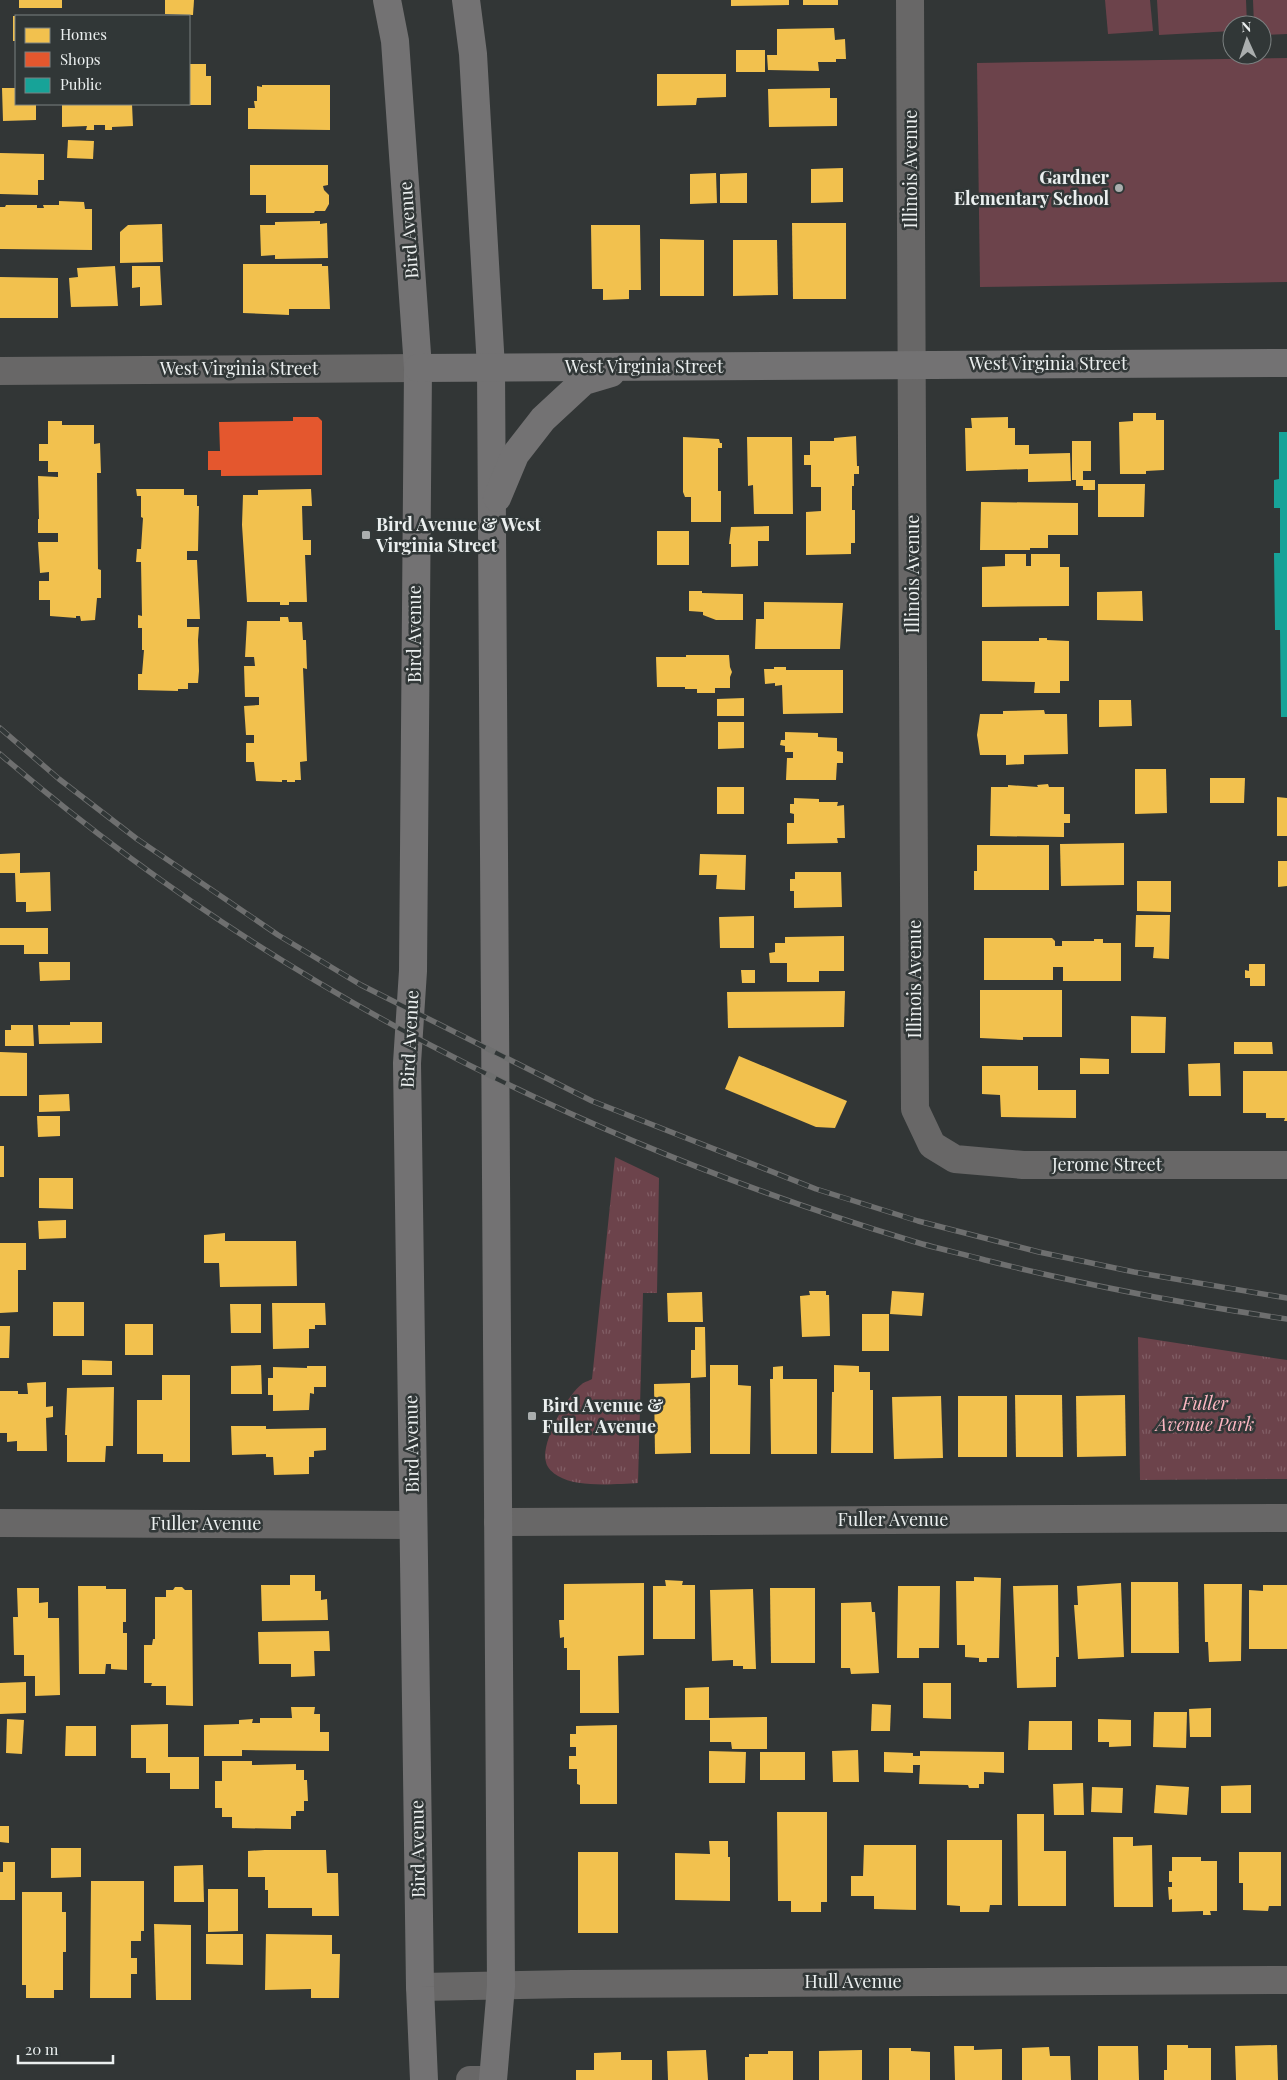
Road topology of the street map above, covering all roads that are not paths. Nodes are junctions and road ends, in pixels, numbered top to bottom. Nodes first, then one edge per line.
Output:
1 (387, 0) edge
2 (466, 0) edge
3 (910, 0) edge
4 (1287, 362) edge
5 (912, 364) junction
6 (629, 367) junction
7 (418, 368) junction
8 (491, 368) junction
9 (0, 370) edge
10 (492, 511) junction
11 (932, 1145) joint
12 (1287, 1165) edge
13 (1287, 1518) edge
14 (498, 1522) junction
15 (0, 1523) edge
16 (413, 1525) junction
17 (1287, 1980) edge
18 (501, 1986) junction
19 (420, 1987) junction
20 (424, 2080) edge
21 (470, 2080) edge
22 (493, 2080) edge

1 - 7 main road, Bird Avenue
2 - 8 main road
3 - 5 street, Illinois Avenue
4 - 5 main road, West Virginia Street
5 - 6 main road, West Virginia Street
5 - 11 street, Illinois Avenue
6 - 8 main road, West Virginia Street
6 - 10 main road
7 - 8 main road, West Virginia Street
7 - 9 street, West Virginia Street
7 - 16 main road, Bird Avenue
8 - 10 main road
10 - 14 main road
11 - 12 street, Jerome Street
13 - 14 street, Fuller Avenue
14 - 18 main road
15 - 16 street, Fuller Avenue
16 - 19 main road, Bird Avenue
17 - 18 street, Hull Avenue
18 - 19 street, Hull Avenue
18 - 22 main road
19 - 20 main road, Bird Avenue
21 - 22 street

